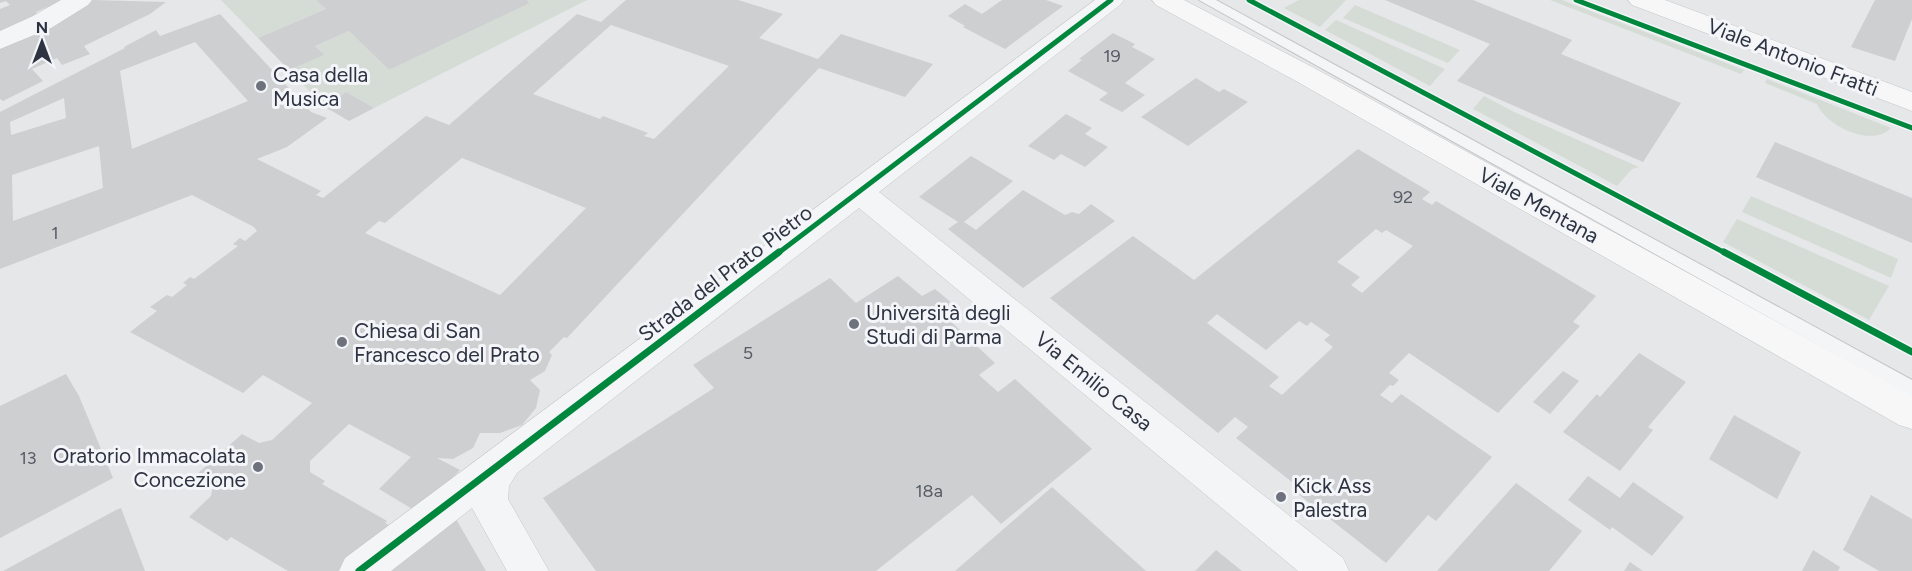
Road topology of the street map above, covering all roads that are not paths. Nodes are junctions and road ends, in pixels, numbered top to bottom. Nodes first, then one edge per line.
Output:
1 (79, 0) edge
2 (1112, 0) edge
3 (1165, 0) edge
4 (1206, 0) edge
5 (1641, 0) edge
6 (0, 41) edge
7 (1912, 102) edge
8 (859, 192) junction
9 (1912, 389) edge
10 (1912, 414) edge
11 (502, 465) junction
12 (358, 571) edge
13 (529, 571) edge
14 (1329, 571) edge

1 - 6 street
2 - 8 street, Strada del Prato Pietro
3 - 10 main road, Viale Mentana
4 - 9 lane, Viale Mentana
5 - 7 main road, Viale Antonio Fratti
8 - 11 street, Strada del Prato Pietro
8 - 14 street, Via Emilio Casa
11 - 12 street, Strada del Prato Pietro
11 - 13 street

